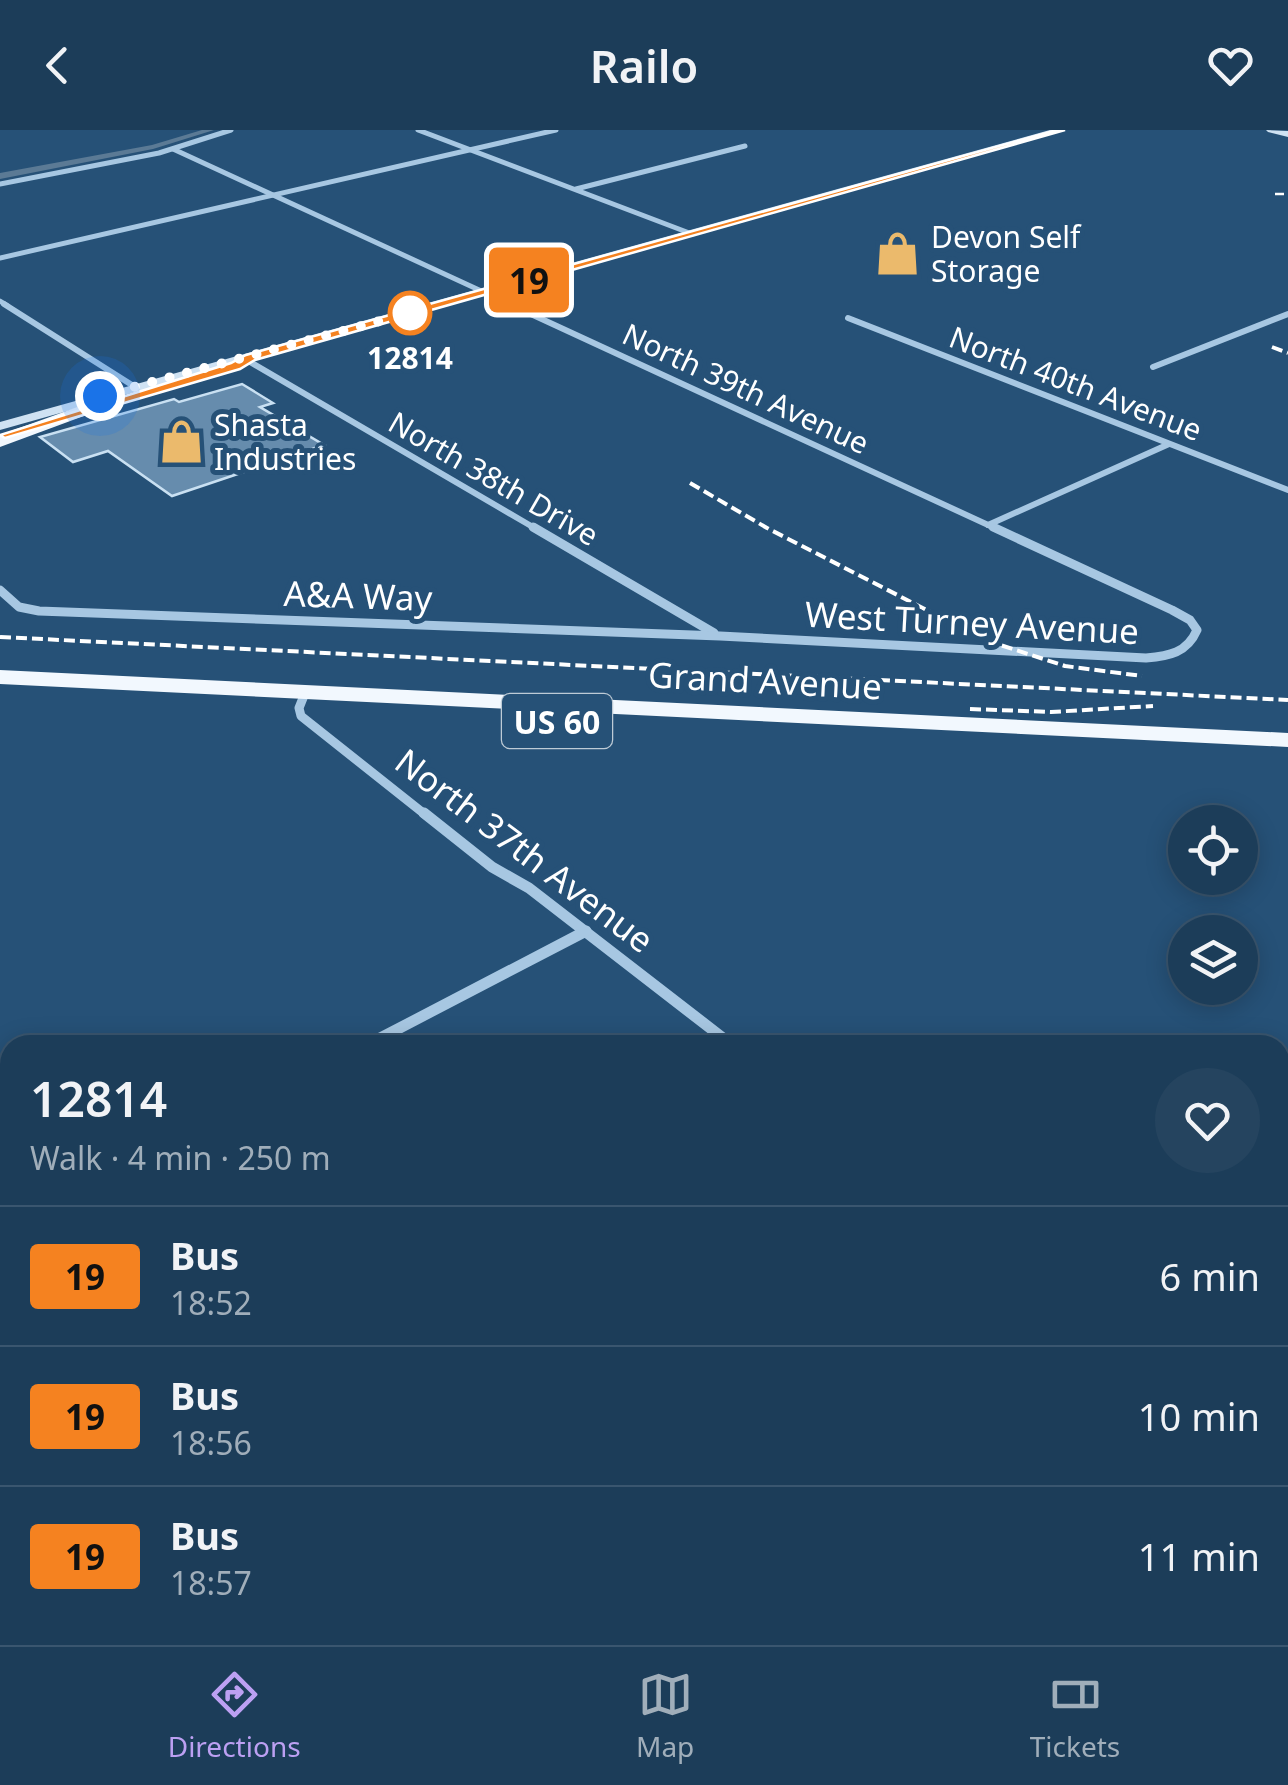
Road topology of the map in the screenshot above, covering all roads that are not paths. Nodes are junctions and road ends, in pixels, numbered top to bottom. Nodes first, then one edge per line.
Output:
1 (231, 130) edge
2 (418, 130) edge
3 (556, 130) edge
4 (1060, 130) edge
5 (1271, 130) edge
6 (1288, 134) edge
7 (745, 146) dead end
8 (173, 149) junction
9 (469, 150) junction
10 (0, 184) edge
11 (575, 189) junction
12 (274, 196) junction
13 (692, 234) junction
14 (0, 258) edge
15 (484, 292) junction
16 (0, 300) edge
17 (1288, 314) edge
18 (848, 318) dead end
19 (244, 359) junction
20 (1153, 367) dead end
21 (139, 390) junction
22 (94, 406) joint
23 (5, 424) edge
24 (0, 438) edge
25 (1169, 444) junction
26 (1288, 490) edge
27 (988, 524) junction
28 (0, 590) edge
29 (1190, 620) joint
30 (720, 636) junction
31 (0, 678) edge
32 (0, 694) edge
33 (302, 701) junction
34 (887, 729) junction
35 (1288, 740) edge
36 (1288, 756) edge
37 (586, 931) junction
38 (386, 1035) edge
39 (712, 1035) edge

1 - 8 street
2 - 9 street
3 - 9 street
4 - 13 main road
5 - 6 main road
7 - 11 street
8 - 10 street
8 - 12 street, North 39th Avenue
9 - 11 street
9 - 12 street
11 - 13 street
12 - 14 street
12 - 15 street, North 39th Avenue
13 - 15 main road
15 - 19 main road
15 - 27 street, North 39th Avenue
16 - 21 street
17 - 20 street
18 - 25 street, North 40th Avenue
19 - 21 main road
19 - 30 street, North 38th Drive
21 - 22 main road
21 - 23 main road
22 - 24 highway
25 - 26 street, North 40th Avenue
25 - 27 street
27 - 29 street, North 39th Avenue
28 - 30 street, A&A Way
29 - 30 street, West Turney Avenue
31 - 33 highway, Grand Avenue / US 60
32 - 33 highway, Grand Avenue / US 60
33 - 34 highway, Grand Avenue / US 60
33 - 37 street, North 37th Avenue
34 - 35 highway, Grand Avenue / US 60
34 - 36 highway, Grand Avenue / US 60
37 - 38 street
37 - 39 street, North 37th Avenue

